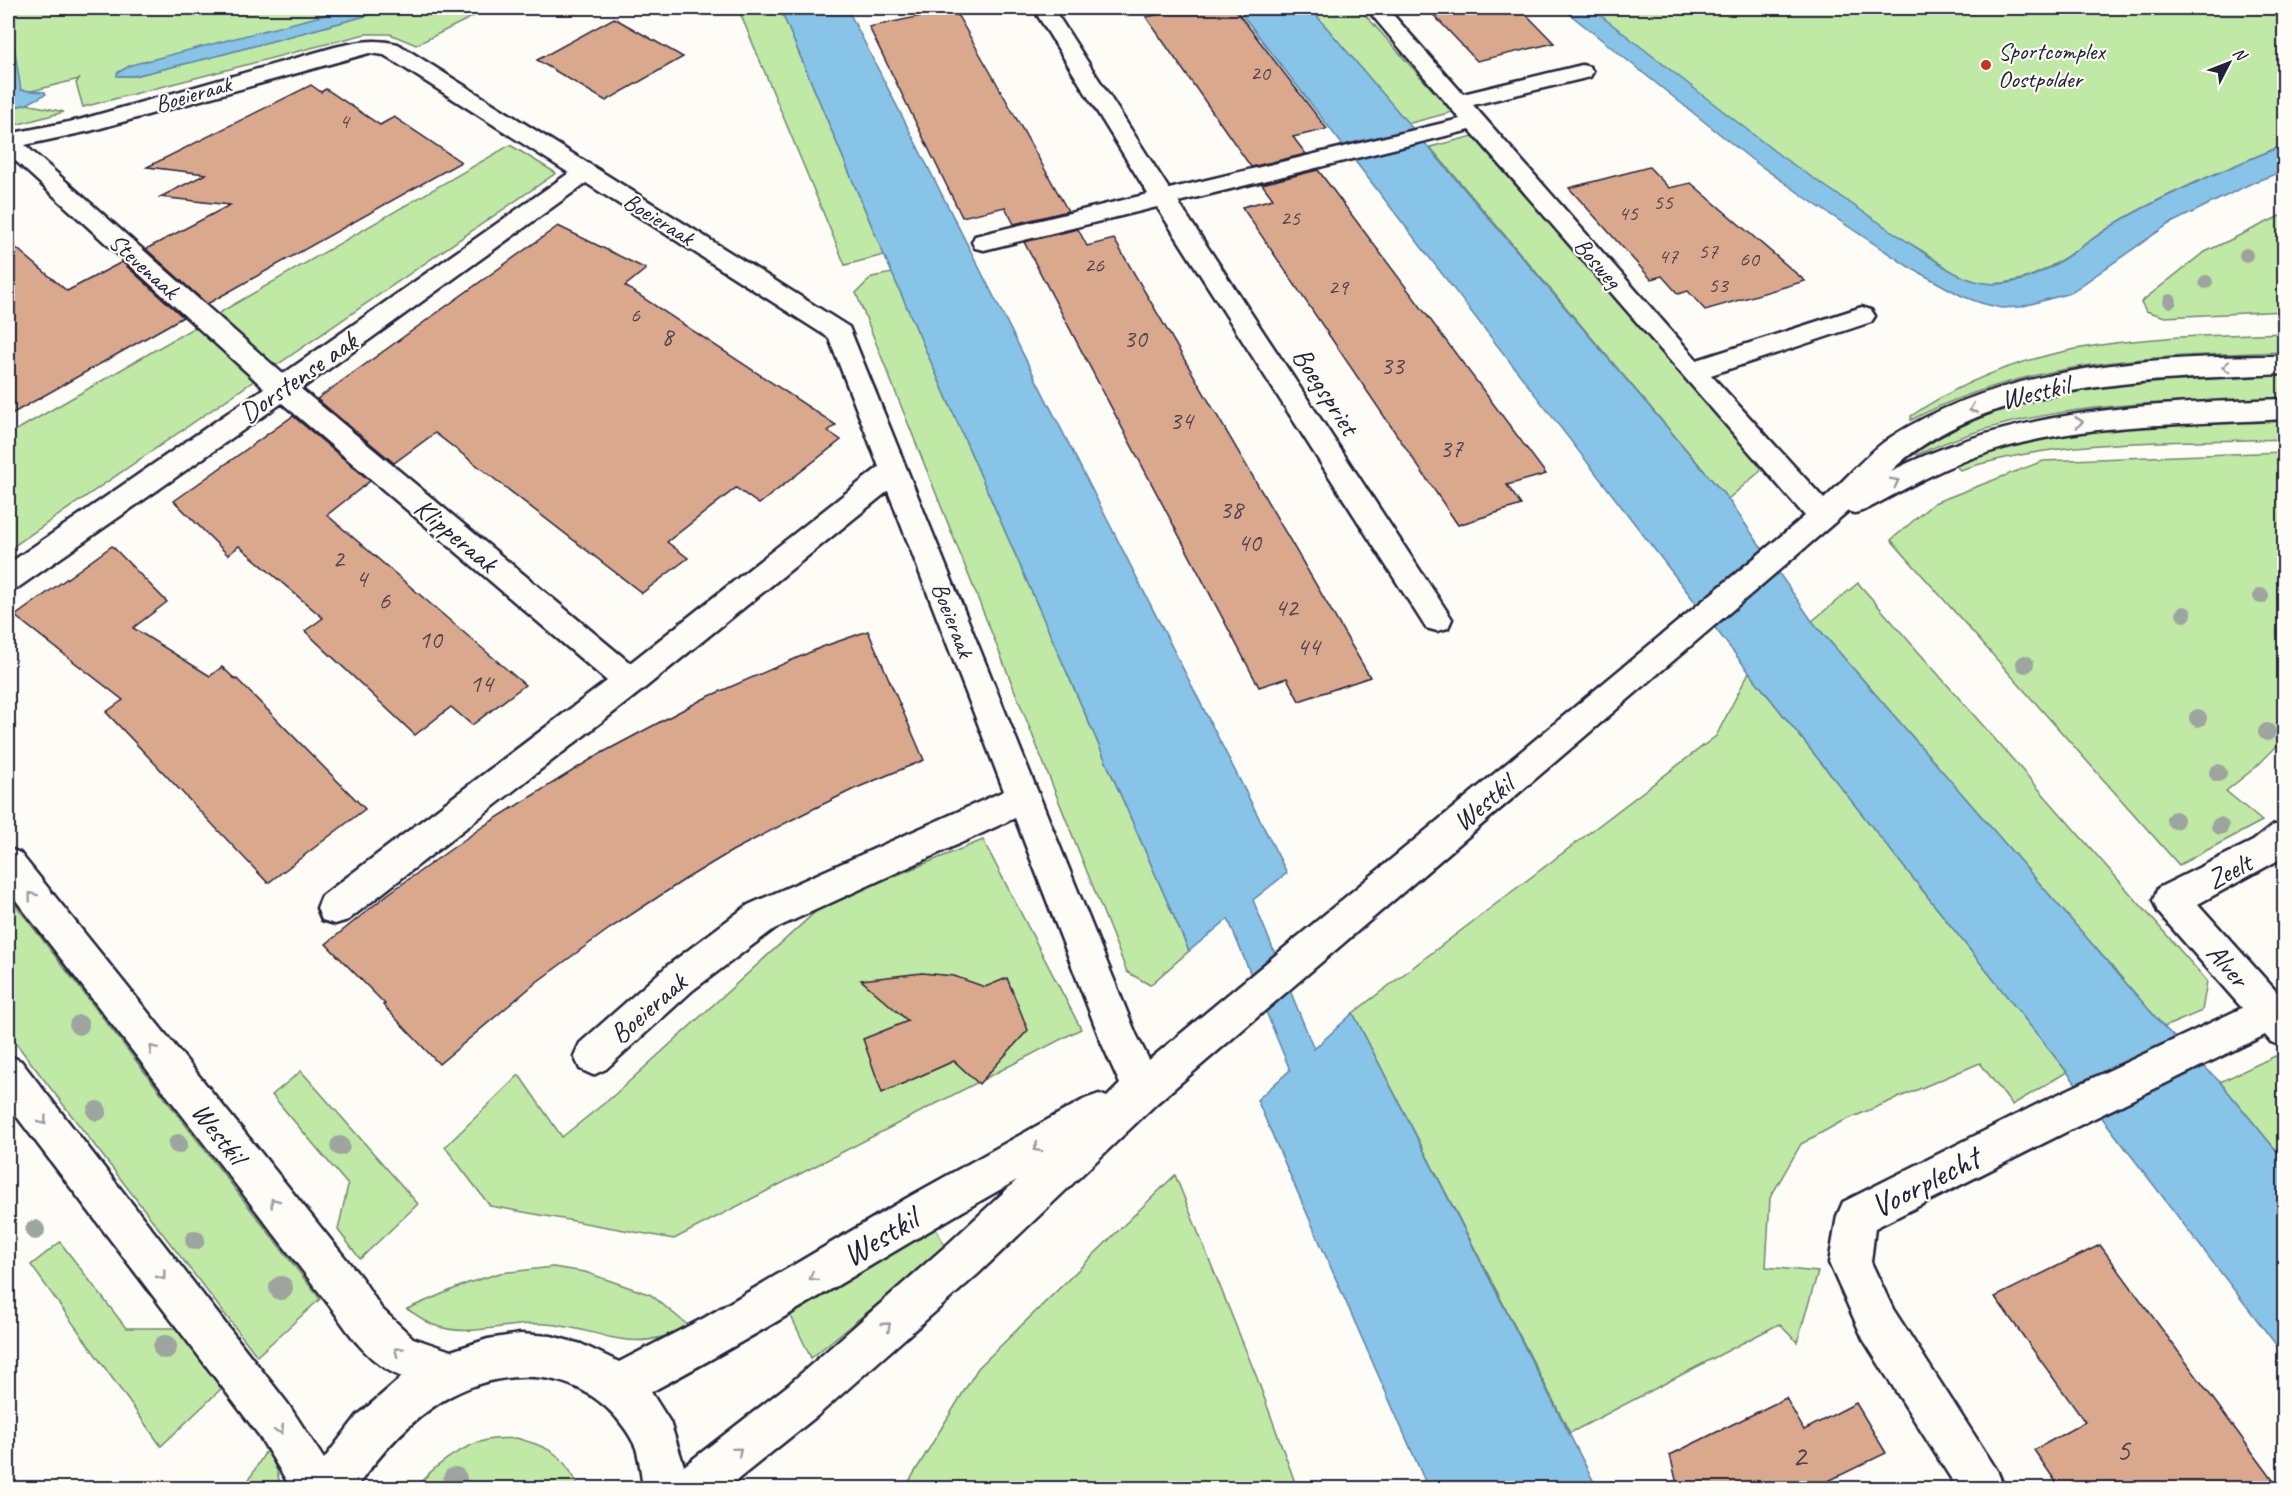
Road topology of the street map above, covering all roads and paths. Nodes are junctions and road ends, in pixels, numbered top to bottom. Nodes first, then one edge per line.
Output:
1 (1043, 8) edge
2 (1376, 8) edge
3 (1582, 72) dead end
4 (1459, 102) junction
5 (1475, 122) junction
6 (8, 142) edge
7 (586, 172) junction
8 (1163, 198) junction
9 (984, 242) dead end
10 (1862, 316) dead end
11 (2284, 364) edge
12 (1692, 371) junction
13 (283, 388) junction
14 (2284, 409) edge
15 (894, 471) junction
16 (1823, 517) junction
17 (8, 579) edge
18 (1437, 619) dead end
19 (630, 682) junction
20 (1023, 798) junction
21 (2284, 837) edge
22 (8, 864) edge
23 (2171, 900) joint
24 (335, 908) dead end
25 (2278, 1021) edge
26 (593, 1056) dead end
27 (8, 1074) edge
28 (1143, 1089) junction
29 (452, 1373) junction
30 (617, 1386) junction
31 (316, 1488) edge
32 (331, 1488) edge
33 (665, 1488) edge
34 (693, 1488) edge
35 (1982, 1488) edge

1 - 8 street, Boegspriet
2 - 4 street, Bosweg
3 - 4 street
4 - 5 street, Bosweg
5 - 8 street
5 - 12 street, Bosweg
6 - 7 street, Boeieraak
6 - 13 street, Stevenaak
7 - 13 street, Dorstense aak
7 - 15 street, Boeieraak
8 - 9 street
8 - 18 street, Boegspriet
10 - 12 street
11 -> 16 street, Westkil
12 - 16 street, Bosweg
13 - 17 street, Dorstense aak
13 - 19 street, Klipperaak
16 -> 14 street, Westkil
15 - 19 street
15 - 20 street, Boeieraak
16 - 28 street, Westkil
19 - 24 street
20 - 26 street, Boeieraak
20 - 28 street, Boeieraak
21 - 23 street, Zeelt
29 -> 22 street, Westkil
23 - 25 street, Alver
25 - 35 street, Voorplecht
27 -> 31 street
28 -> 30 street, Westkil
34 -> 28 street, Westkil
29 - 30 street
29 - 32 street
30 - 33 street

